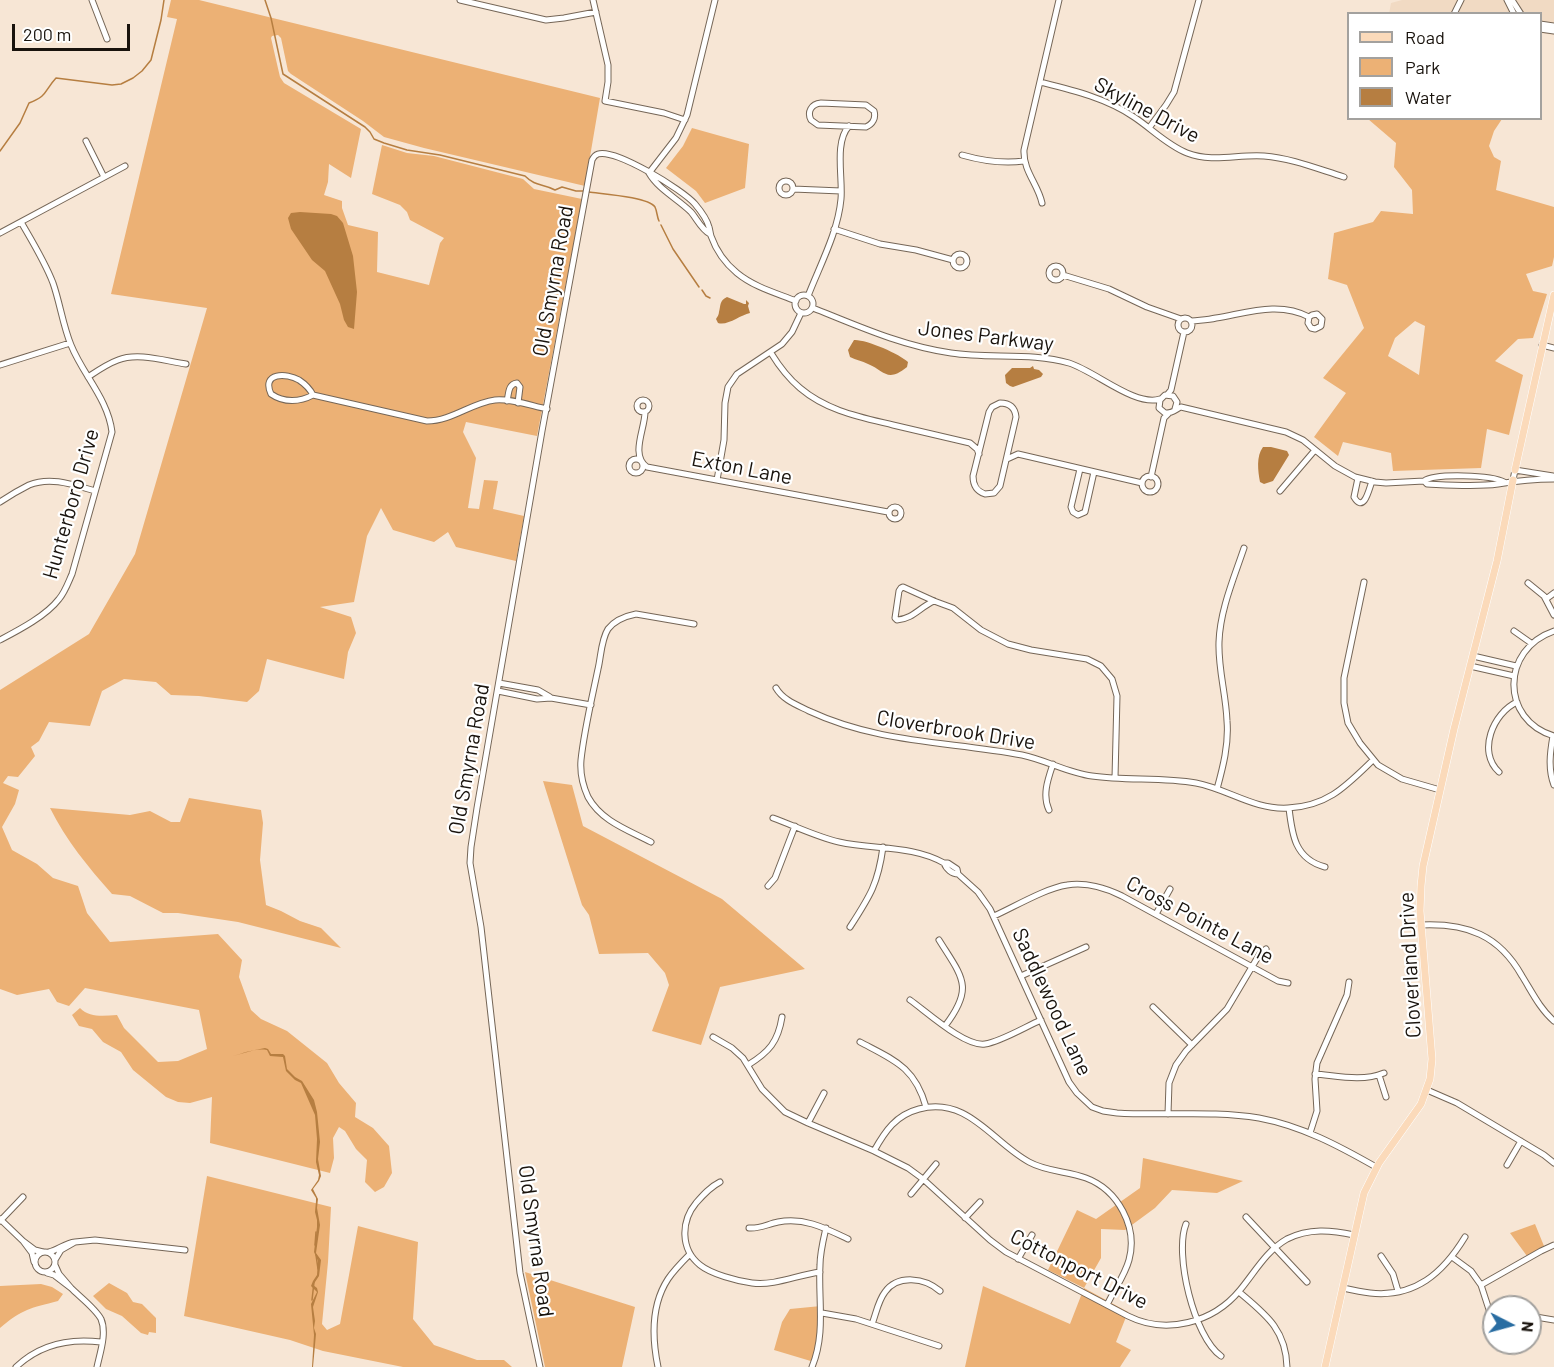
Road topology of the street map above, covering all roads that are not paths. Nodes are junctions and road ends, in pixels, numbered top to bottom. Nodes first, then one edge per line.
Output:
1 (92, 0) edge
2 (460, 0) edge
3 (594, 0) edge
4 (715, 0) edge
5 (1059, 0) edge
6 (1199, 0) edge
7 (596, 12) junction
8 (107, 39) dead end
9 (1040, 82) junction
10 (685, 120) junction
11 (834, 126) junction
12 (849, 126) junction
13 (1149, 128) junction
14 (842, 136) junction
15 (86, 141) dead end
16 (962, 155) dead end
17 (1024, 161) junction
18 (125, 166) dead end
19 (649, 173) junction
20 (104, 177) junction
21 (1344, 177) dead end
22 (793, 189) dead end
23 (841, 191) junction
24 (1042, 203) dead end
25 (21, 222) junction
26 (834, 229) junction
27 (0, 233) edge
28 (953, 260) dead end
29 (1063, 275) dead end
30 (1554, 295) edge
31 (808, 296) junction
32 (796, 301) junction
33 (813, 308) junction
34 (801, 313) junction
35 (1309, 317) dead end
36 (1181, 319) junction
37 (1192, 321) junction
38 (1184, 332) junction
39 (70, 343) junction
40 (1542, 345) junction
41 (1554, 348) edge
42 (771, 353) junction
43 (186, 364) dead end
44 (0, 365) edge
45 (88, 377) junction
46 (1170, 394) junction
47 (314, 395) junction
48 (507, 401) junction
49 (1158, 402) junction
50 (518, 403) junction
51 (1178, 408) junction
52 (547, 409) junction
53 (1162, 411) junction
54 (645, 412) dead end
55 (1170, 413) junction
56 (1164, 418) junction
57 (983, 437) junction
58 (970, 443) junction
59 (1011, 444) junction
60 (1315, 450) junction
61 (979, 454) junction
62 (1018, 454) junction
63 (1007, 460) junction
64 (1080, 469) junction
65 (1515, 470) junction
66 (1094, 472) junction
67 (1151, 477) junction
68 (1554, 477) edge
69 (1358, 478) junction
70 (717, 480) junction
71 (1513, 480) junction
72 (1372, 481) junction
73 (1142, 483) junction
74 (95, 491) junction
75 (1280, 491) dead end
76 (0, 502) edge
77 (888, 512) dead end
78 (1244, 548) dead end
79 (1364, 582) dead end
80 (1528, 583) dead end
81 (1554, 593) edge
82 (1546, 599) junction
83 (934, 601) junction
84 (1554, 615) edge
85 (694, 624) dead end
86 (1515, 631) dead end
87 (1554, 631) edge
88 (0, 640) edge
89 (1532, 643) junction
90 (1473, 656) junction
91 (1470, 666) junction
92 (1515, 671) junction
93 (499, 683) junction
94 (776, 688) dead end
95 (498, 691) junction
96 (551, 698) junction
97 (1517, 702) junction
98 (591, 705) junction
99 (1554, 736) edge
100 (1373, 760) junction
101 (1053, 764) junction
102 (1499, 772) dead end
103 (1115, 778) junction
104 (1554, 785) edge
105 (1217, 789) junction
106 (1440, 790) junction
107 (1289, 808) junction
108 (1049, 810) dead end
109 (773, 818) dead end
110 (795, 826) junction
111 (651, 842) dead end
112 (883, 847) junction
113 (1325, 867) dead end
114 (768, 886) dead end
115 (1170, 889) dead end
116 (1156, 914) junction
117 (994, 916) junction
118 (1421, 925) junction
119 (850, 927) dead end
120 (939, 940) dead end
121 (1086, 947) dead end
122 (1266, 949) dead end
123 (1252, 967) junction
124 (1021, 976) junction
125 (1349, 982) dead end
126 (1288, 983) dead end
127 (910, 1000) dead end
128 (1153, 1007) dead end
129 (782, 1017) dead end
130 (1041, 1020) junction
131 (1554, 1021) edge
132 (945, 1026) junction
133 (713, 1037) dead end
134 (860, 1042) dead end
135 (1192, 1045) junction
136 (748, 1065) junction
137 (1315, 1074) junction
138 (1427, 1090) junction
139 (824, 1093) dead end
140 (1386, 1097) dead end
141 (926, 1107) junction
142 (1168, 1114) junction
143 (808, 1124) junction
144 (1310, 1133) junction
145 (1521, 1141) junction
146 (874, 1151) junction
147 (1554, 1163) edge
148 (936, 1164) dead end
149 (1507, 1165) dead end
150 (1376, 1167) junction
151 (923, 1179) junction
152 (720, 1182) dead end
153 (911, 1194) dead end
154 (23, 1197) dead end
155 (980, 1202) dead end
156 (1246, 1217) dead end
157 (965, 1218) junction
158 (0, 1220) edge
159 (1186, 1224) dead end
160 (750, 1228) dead end
161 (826, 1228) junction
162 (1032, 1235) dead end
163 (1354, 1235) junction
164 (1465, 1237) dead end
165 (848, 1239) dead end
166 (23, 1241) junction
167 (75, 1242) junction
168 (1554, 1245) edge
169 (1275, 1248) junction
170 (185, 1250) dead end
171 (45, 1252) junction
172 (690, 1254) junction
173 (1381, 1256) dead end
174 (1452, 1257) junction
175 (1018, 1259) junction
176 (34, 1263) junction
177 (55, 1263) junction
178 (820, 1272) junction
179 (46, 1273) junction
180 (1307, 1282) dead end
181 (1481, 1285) junction
182 (71, 1288) junction
183 (1343, 1288) junction
184 (940, 1291) dead end
185 (1239, 1292) junction
186 (1398, 1292) junction
187 (1484, 1295) edge
188 (1107, 1305) junction
189 (822, 1313) junction
190 (1197, 1320) junction
191 (872, 1324) junction
192 (101, 1342) junction
193 (939, 1346) dead end
194 (1221, 1356) dead end
195 (16, 1367) edge
196 (97, 1367) edge
197 (540, 1367) edge
198 (658, 1367) edge
199 (812, 1367) edge
200 (1287, 1367) edge
201 (1325, 1367) edge

1 - 8 street
2 - 7 street
3 - 7 street
4 - 10 street
5 - 9 street
6 - 13 street
7 - 10 street
9 - 13 street, Skyline Drive
9 - 17 street
10 - 19 street
11 - 12 street
11 - 12 street
11 - 14 street
12 - 14 street
13 - 21 street, Skyline Drive
14 - 23 street
15 - 20 street
16 - 17 street
17 - 24 street
18 - 20 street
19 - 32 street
19 - 52 street, Old Smyrna Road
20 - 25 street
22 - 23 street
23 - 26 street
25 - 27 street
25 - 39 street, Hunterboro Drive
26 - 28 street
26 - 31 street
29 - 36 street
30 - 40 main road
31 - 32 street
31 - 33 street
32 - 34 street
33 - 34 street
33 - 49 street, Jones Parkway
34 - 42 street
35 - 37 street
36 - 37 street
36 - 38 street
37 - 38 street
38 - 46 street
39 - 44 street
39 - 45 street, Hunterboro Drive
40 - 41 street
40 - 65 main road
42 - 58 street
42 - 70 street
43 - 45 street
45 - 74 street, Hunterboro Drive
46 - 49 street
46 - 51 street
47 - 47 street
47 - 48 street
48 - 50 street
48 - 50 street
49 - 53 street
50 - 52 street
51 - 55 street
51 - 60 street
52 - 93 street, Old Smyrna Road
53 - 55 street
53 - 56 street
54 - 70 street, Exton Lane
55 - 56 street
56 - 67 street
57 - 58 street
57 - 59 street
57 - 61 street
58 - 61 street
59 - 62 street
59 - 63 street
60 - 69 street
60 - 75 street
61 - 63 street
62 - 63 street
62 - 64 street
64 - 66 street
64 - 66 street
65 - 68 street
65 - 71 street
66 - 73 street
67 - 73 street
67 - 73 street
68 - 71 street
69 - 72 street
69 - 72 street
70 - 77 street, Exton Lane
71 - 72 street
71 - 90 main road, Cloverland Drive
74 - 76 street
74 - 88 street, Hunterboro Drive
78 - 105 street
79 - 100 street
80 - 82 street
81 - 82 street
82 - 84 street
83 - 83 street
83 - 103 street
85 - 98 street
86 - 89 street
87 - 89 street
89 - 92 street
90 - 91 main road, Cloverland Drive
90 - 92 street
91 - 92 street
91 - 106 main road, Cloverland Drive
92 - 97 street
93 - 95 street, Old Smyrna Road
93 - 96 street
94 - 101 street, Cloverbrook Drive
95 - 96 street
95 - 197 street, Old Smyrna Road
96 - 98 street
97 - 99 street
97 - 102 street
98 - 111 street
99 - 104 street
100 - 106 street
100 - 107 street, Cloverbrook Drive
101 - 103 street, Cloverbrook Drive
101 - 108 street
103 - 105 street, Cloverbrook Drive
105 - 107 street, Cloverbrook Drive
106 - 118 main road, Cloverland Drive
107 - 113 street
109 - 110 street, Saddlewood Lane
110 - 112 street, Saddlewood Lane
110 - 114 street
112 - 117 street, Saddlewood Lane
112 - 119 street
115 - 116 street
116 - 117 street, Cross Pointe Lane
116 - 123 street, Cross Pointe Lane
117 - 124 street, Saddlewood Lane
118 - 131 street
118 - 138 main road, Cloverland Drive
120 - 132 street
121 - 124 street
122 - 123 street
123 - 126 street, Cross Pointe Lane
123 - 135 street
124 - 130 street, Saddlewood Lane
125 - 137 street
127 - 132 street
128 - 135 street
129 - 136 street
130 - 132 street
130 - 142 street, Saddlewood Lane
133 - 136 street, Cottonport Drive
134 - 141 street
135 - 142 street
136 - 143 street, Cottonport Drive
137 - 140 street
137 - 144 street
138 - 145 street
138 - 150 main road, Cloverland Drive
139 - 143 street
141 - 146 street
141 - 188 street
142 - 144 street, Saddlewood Lane
143 - 146 street, Cottonport Drive
144 - 150 street, Saddlewood Lane
145 - 147 street
145 - 149 street
146 - 151 street, Cottonport Drive
148 - 151 street
150 - 163 main road, Cloverland Drive
151 - 153 street
151 - 157 street, Cottonport Drive
152 - 172 street
154 - 158 street
155 - 157 street
156 - 169 street
157 - 175 street, Cottonport Drive
158 - 166 street
159 - 190 street
160 - 161 street
161 - 165 street
161 - 178 street
162 - 175 street
163 - 169 street, Cottonport Drive
163 - 183 main road, Cloverland Drive
164 - 174 street
166 - 171 street
166 - 176 street
167 - 170 street
167 - 171 street
167 - 177 street
168 - 181 street
169 - 180 street
169 - 185 street, Cottonport Drive
171 - 176 street
171 - 177 street
172 - 178 street
172 - 198 street
173 - 186 street
174 - 181 street
174 - 186 street
175 - 188 street, Cottonport Drive
176 - 179 street
177 - 179 street
177 - 182 street
178 - 189 street
179 - 182 street
181 - 187 street
182 - 192 street
183 - 186 street
183 - 201 main road, Cloverland Drive
184 - 191 street
185 - 190 street, Cottonport Drive
185 - 200 street
188 - 190 street, Cottonport Drive
189 - 191 street
189 - 199 street
190 - 194 street
191 - 193 street
192 - 195 street
192 - 196 street

